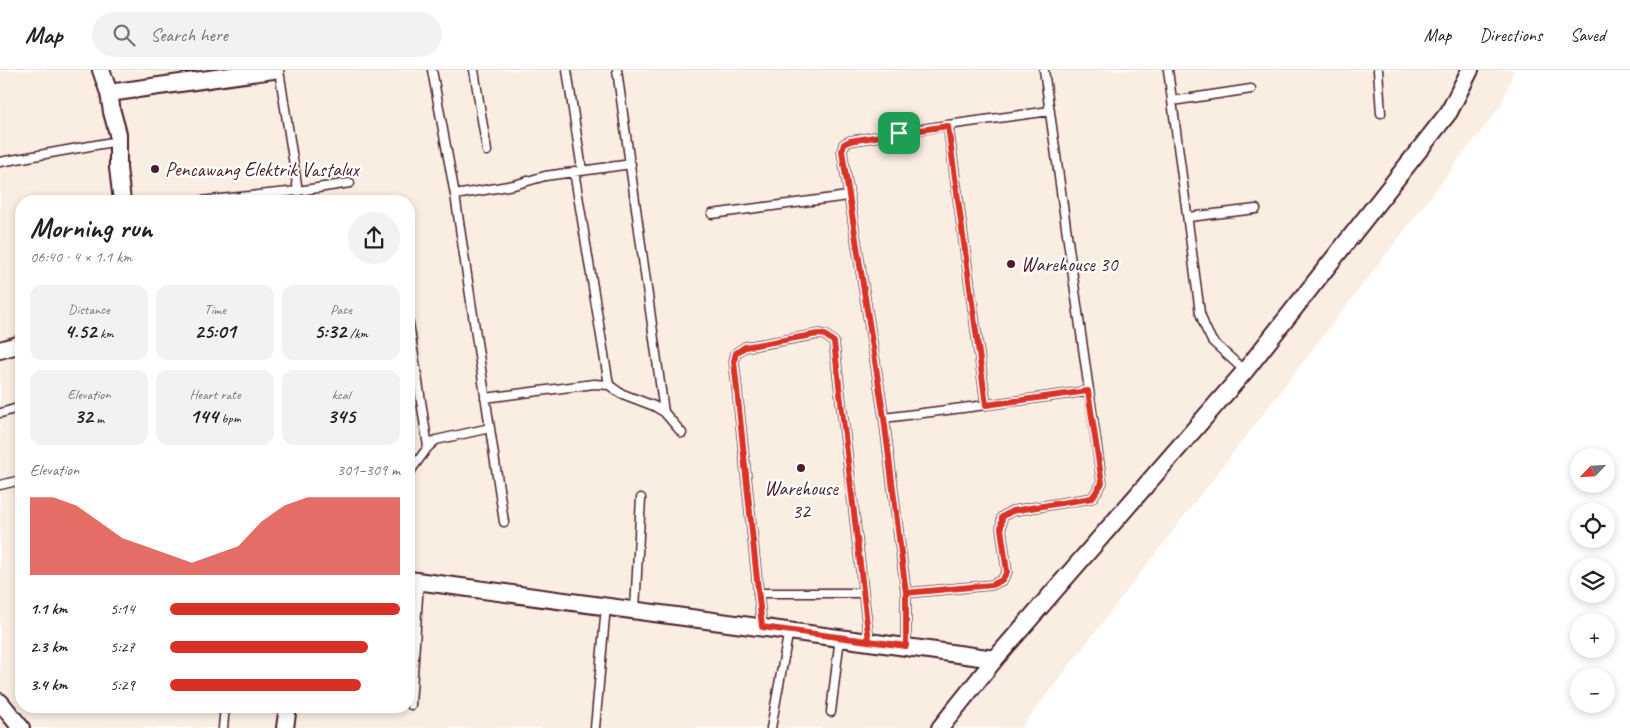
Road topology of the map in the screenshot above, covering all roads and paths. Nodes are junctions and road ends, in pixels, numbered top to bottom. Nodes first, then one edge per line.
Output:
1 (101, 70) edge
2 (273, 70) edge
3 (279, 70) edge
4 (432, 70) edge
5 (474, 70) edge
6 (567, 70) edge
7 (617, 70) edge
8 (1044, 70) edge
9 (1168, 70) edge
10 (1378, 70) edge
11 (1470, 70) edge
12 (1251, 89) dead end
13 (110, 92) junction
14 (1172, 101) junction
15 (1050, 111) junction
16 (1381, 113) dead end
17 (948, 126) junction
18 (118, 141) junction
19 (487, 151) dead end
20 (0, 162) edge
21 (631, 164) junction
22 (578, 171) junction
23 (350, 183) dead end
24 (298, 190) junction
25 (121, 195) edge
26 (253, 195) edge
27 (455, 195) junction
28 (848, 196) junction
29 (1256, 209) dead end
30 (712, 214) dead end
31 (1189, 217) junction
32 (15, 346) edge
33 (0, 350) edge
34 (415, 362) edge
35 (1245, 371) junction
36 (609, 385) junction
37 (1088, 391) junction
38 (485, 398) junction
39 (986, 405) junction
40 (15, 409) edge
41 (664, 412) junction
42 (1, 413) edge
43 (884, 418) junction
44 (490, 428) junction
45 (682, 433) dead end
46 (428, 447) junction
47 (415, 465) edge
48 (15, 481) edge
49 (0, 485) edge
50 (641, 498) dead end
51 (504, 522) dead end
52 (415, 580) edge
53 (864, 593) junction
54 (906, 593) junction
55 (758, 594) junction
56 (606, 606) junction
57 (635, 610) junction
58 (762, 627) junction
59 (789, 630) junction
60 (840, 637) junction
61 (869, 641) junction
62 (906, 646) junction
63 (995, 659) junction
64 (0, 702) edge
65 (830, 712) dead end
66 (224, 713) edge
67 (287, 713) edge
68 (21, 728) edge
69 (223, 728) edge
70 (285, 728) edge
71 (595, 728) edge
72 (771, 728) edge
73 (940, 728) edge

1 - 13 street
2 - 13 street
3 - 24 lane
4 - 27 lane
5 - 19 lane
6 - 22 lane
7 - 21 lane
8 - 15 lane
9 - 14 lane
10 - 16 lane
11 - 35 street
12 - 14 lane
13 - 18 street
14 - 31 lane
15 - 17 lane
15 - 37 lane
17 - 28 lane
17 - 39 lane
18 - 20 lane
18 - 25 street
21 - 22 lane
21 - 41 lane
22 - 27 lane
22 - 36 lane
23 - 24 lane
24 - 26 lane
27 - 38 lane
28 - 30 lane
28 - 43 lane
29 - 31 lane
31 - 35 lane
32 - 33 street
34 - 46 lane
35 - 63 street
36 - 38 lane
36 - 41 lane
37 - 39 lane
37 - 54 lane
38 - 44 lane
39 - 43 lane
40 - 42 lane
41 - 45 lane
43 - 54 lane
44 - 46 lane
44 - 51 lane
46 - 47 lane
48 - 49 lane
50 - 57 lane
52 - 56 street
53 - 55 lane
53 - 55 lane
53 - 61 lane
54 - 62 lane
55 - 58 lane
56 - 57 street
56 - 71 lane
57 - 58 street
58 - 59 street
59 - 60 street
59 - 72 lane
60 - 61 street
60 - 65 lane
61 - 62 street
62 - 63 street
63 - 73 street
64 - 68 street
66 - 69 lane
67 - 70 street

